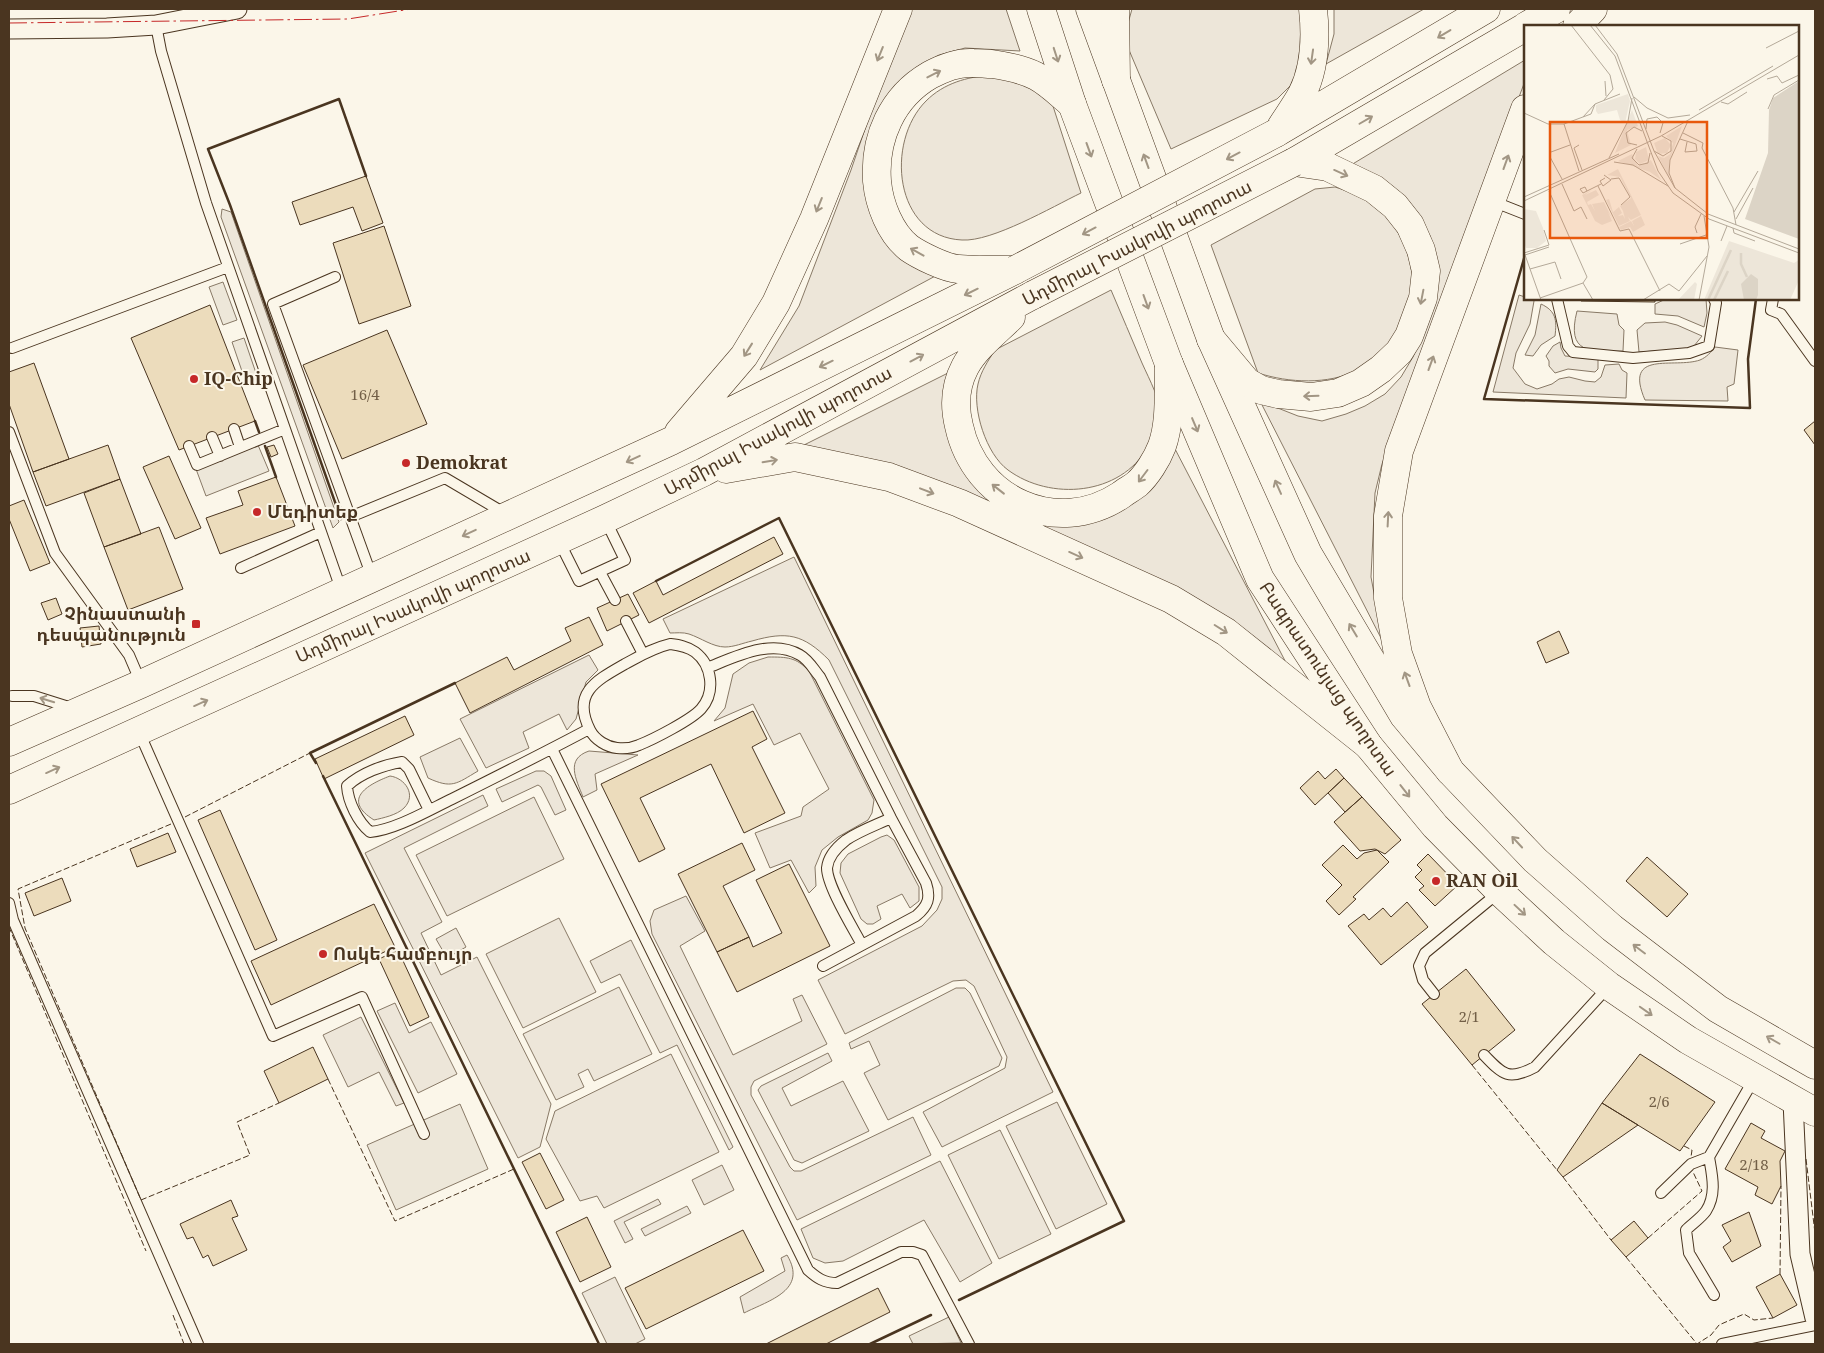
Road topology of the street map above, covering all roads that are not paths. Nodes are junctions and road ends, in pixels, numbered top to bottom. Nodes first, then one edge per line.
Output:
1 (237, 9) edge
2 (898, 9) edge
3 (1041, 9) edge
4 (1090, 9) edge
5 (1115, 9) edge
6 (1313, 9) edge
7 (1486, 9) edge
8 (1556, 9) edge
9 (1593, 9) edge
10 (156, 25) junction
11 (1529, 25) edge
12 (1578, 25) edge
13 (1524, 28) edge
14 (9, 29) edge
15 (1116, 80) junction
16 (1072, 104) junction
17 (1524, 115) edge
18 (1276, 133) junction
19 (1294, 162) junction
20 (1492, 200) junction
21 (1524, 214) edge
22 (228, 267) junction
23 (1015, 270) junction
24 (335, 277) dead end
25 (1033, 296) junction
26 (1557, 300) edge
27 (1714, 300) edge
28 (1773, 300) edge
29 (1211, 338) junction
30 (12, 348) dead end
31 (1815, 361) edge
32 (1169, 364) junction
33 (234, 429) dead end
34 (285, 429) junction
35 (9, 432) edge
36 (212, 437) dead end
37 (671, 441) junction
38 (188, 446) dead end
39 (240, 447) junction
40 (220, 456) junction
41 (704, 472) junction
42 (509, 515) junction
43 (350, 517) junction
44 (605, 519) junction
45 (321, 532) junction
46 (558, 540) junction
47 (241, 568) dead end
48 (600, 572) junction
49 (372, 578) junction
50 (342, 592) junction
51 (615, 600) dead end
52 (626, 621) dead end
53 (643, 654) junction
54 (707, 668) junction
55 (141, 684) junction
56 (12, 696) dead end
57 (80, 710) junction
58 (589, 729) junction
59 (139, 731) junction
60 (9, 742) edge
61 (1368, 745) junction
62 (552, 749) junction
63 (1450, 771) junction
64 (9, 790) edge
65 (429, 810) junction
66 (891, 818) junction
67 (1500, 892) junction
68 (9, 903) edge
69 (862, 945) junction
70 (823, 966) dead end
71 (1609, 986) junction
72 (1434, 994) dead end
73 (1484, 1055) dead end
74 (1815, 1065) edge
75 (1754, 1078) junction
76 (1809, 1111) edge
77 (424, 1134) dead end
78 (1709, 1157) junction
79 (1661, 1193) dead end
80 (1714, 1295) dead end
81 (1815, 1318) edge
82 (1815, 1325) edge
83 (198, 1344) edge
84 (968, 1344) edge
85 (1722, 1344) edge

1 - 10 street
2 -> 37 main road
3 -> 16 main road, Բագրատունյաց պողոտա
4 - 15 main road
5 - 15 main road
6 -> 18 main road
7 -> 18 main road, Ադմիրալ Իսակովի պողոտա
8 - 11 main road, Ադմիրալ Իսակովի պողոտա
9 - 12 main road
10 - 14 street
10 - 22 lane
19 -> 13 main road, Ադմիրալ Իսակովի պողոտա
29 -> 15 main road
23 -> 16 main road
16 -> 32 main road, Բագրատունյաց պողոտա
20 -> 17 main road
18 -> 23 main road, Ադմիրալ Իսակովի պողոտա, bridge
19 - 25 main road, Ադմիրալ Իսակովի պողոտա, bridge
19 -> 29 main road
20 - 21 lane
63 -> 20 main road
22 - 30 lane
22 - 34 lane
23 -> 37 main road, Ադմիրալ Իսակովի պողոտա
24 - 43 lane
32 -> 25 main road
41 -> 25 main road, Ադմիրալ Իսակովի պողոտա
26 - 27 lane
28 - 31 lane
63 -> 29 main road
32 -> 61 main road, Բագրատունյաց պողոտա
33 - 39 lane
34 - 39 lane
34 - 45 lane
35 - 55 lane
36 - 40 lane
37 -> 42 main road, Ադմիրալ Իսակովի պողոտա
38 - 40 lane
39 - 40 lane
41 - 44 main road, Ադմիրալ Իսակովի պողոտա
41 -> 61 main road
42 - 43 lane
42 -> 49 main road, Ադմիրալ Իսակովի պողոտա
43 - 49 lane
44 - 46 main road, Ադմիրալ Իսակովի պողոտա
44 - 48 lane
45 - 47 lane
45 - 50 lane
46 - 48 lane
59 -> 46 main road, Ադմիրալ Իսակովի պողոտա
48 - 51 lane
49 - 50 main road, Ադմիրալ Իսակովի պողոտա
50 - 55 main road, Ադմիրալ Իսակովի պողոտա
52 - 53 lane
53 - 54 lane
53 - 58 lane
54 - 58 lane
54 - 66 lane
55 - 57 main road, Ադմիրալ Իսակովի պողոտա
57 -> 56 lane
57 - 60 main road, Ադմիրալ Իսակովի պողոտա
58 - 62 lane
64 -> 59 main road, Ադմիրալ Իսակովի պողոտա
59 - 77 lane
61 -> 67 main road, Բագրատունյաց պողոտա
62 - 65 lane
62 - 84 lane
74 -> 63 main road
65 - 65 lane
66 - 69 lane
66 - 69 lane
67 -> 71 main road, Բագրատունյաց պողոտա
67 - 72 lane
68 - 83 lane
69 - 70 lane
71 - 73 lane
71 -> 75 main road, Բագրատունյաց պողոտա
75 - 76 main road, Բագրատունյաց պողոտա
75 - 78 lane
76 - 81 street
78 - 79 lane
78 - 80 lane
82 - 85 lane

